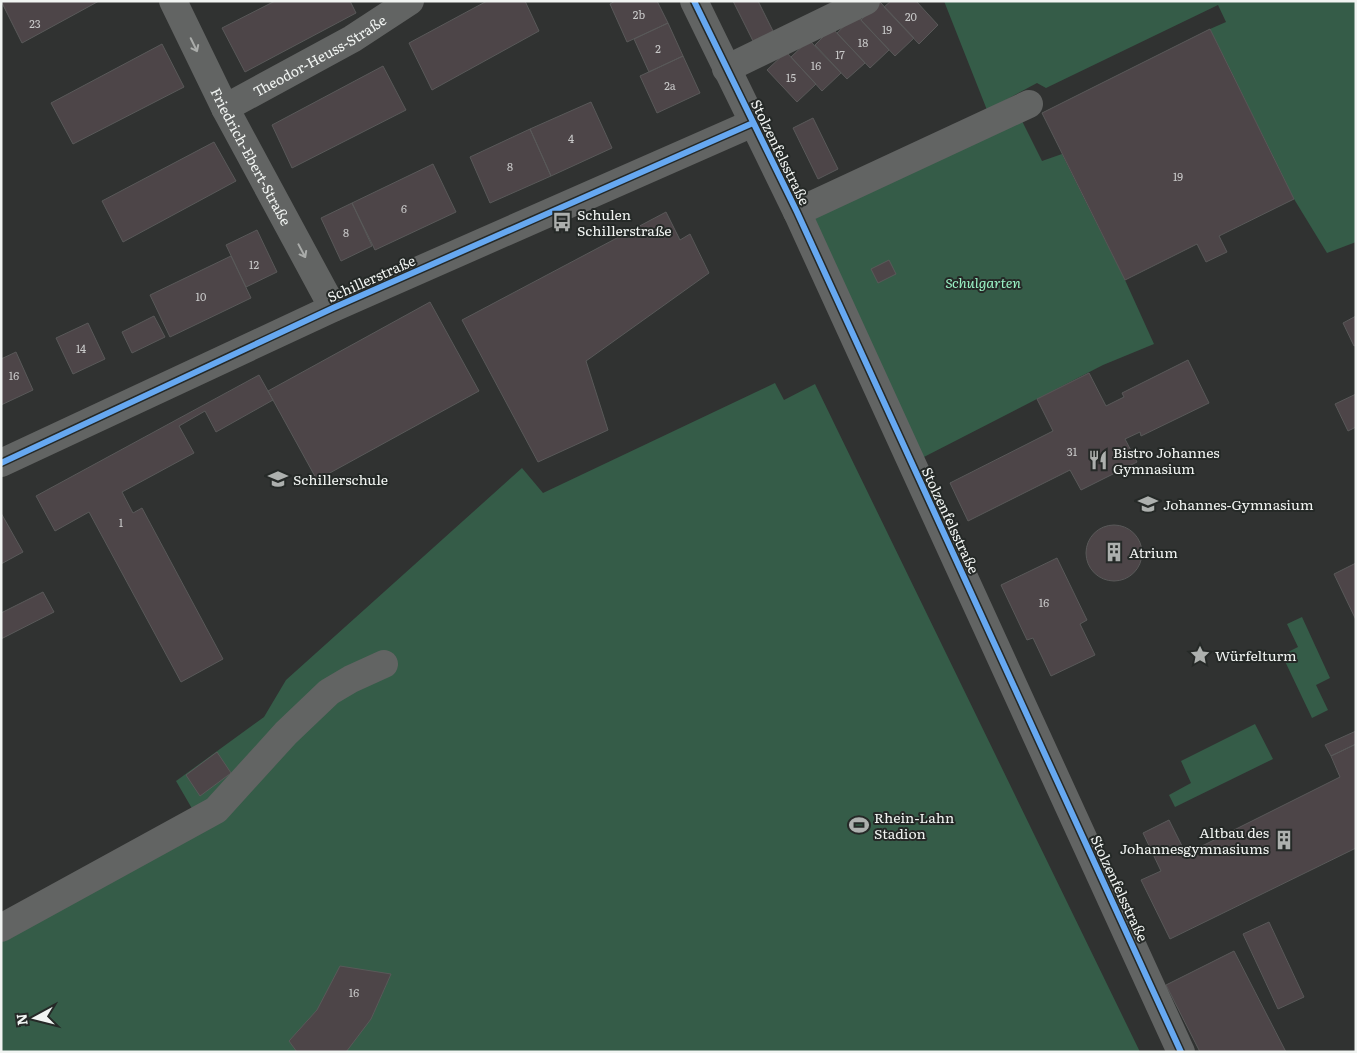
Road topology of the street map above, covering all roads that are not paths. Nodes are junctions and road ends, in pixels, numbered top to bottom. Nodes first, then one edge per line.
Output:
1 (173, 1) edge
2 (410, 1) edge
3 (694, 1) edge
4 (866, 1) edge
5 (726, 69) junction
6 (1029, 104) dead end
7 (225, 108) junction
8 (753, 123) junction
9 (797, 212) junction
10 (333, 308) junction
11 (1, 463) edge
12 (384, 664) dead end
13 (1, 928) edge
14 (1181, 1052) edge

1 -> 7 street, Friedrich-Ebert-Straße
2 - 7 street, Theodor-Heuss-Straße
3 - 5 street, Stolzenfelsstraße
4 - 5 street
5 - 8 street, Stolzenfelsstraße
6 - 9 street
7 -> 10 street, Friedrich-Ebert-Straße
8 - 9 street, Stolzenfelsstraße
8 - 10 street, Schillerstraße
9 - 14 street, Stolzenfelsstraße
10 - 11 street, Schillerstraße
12 - 13 street

